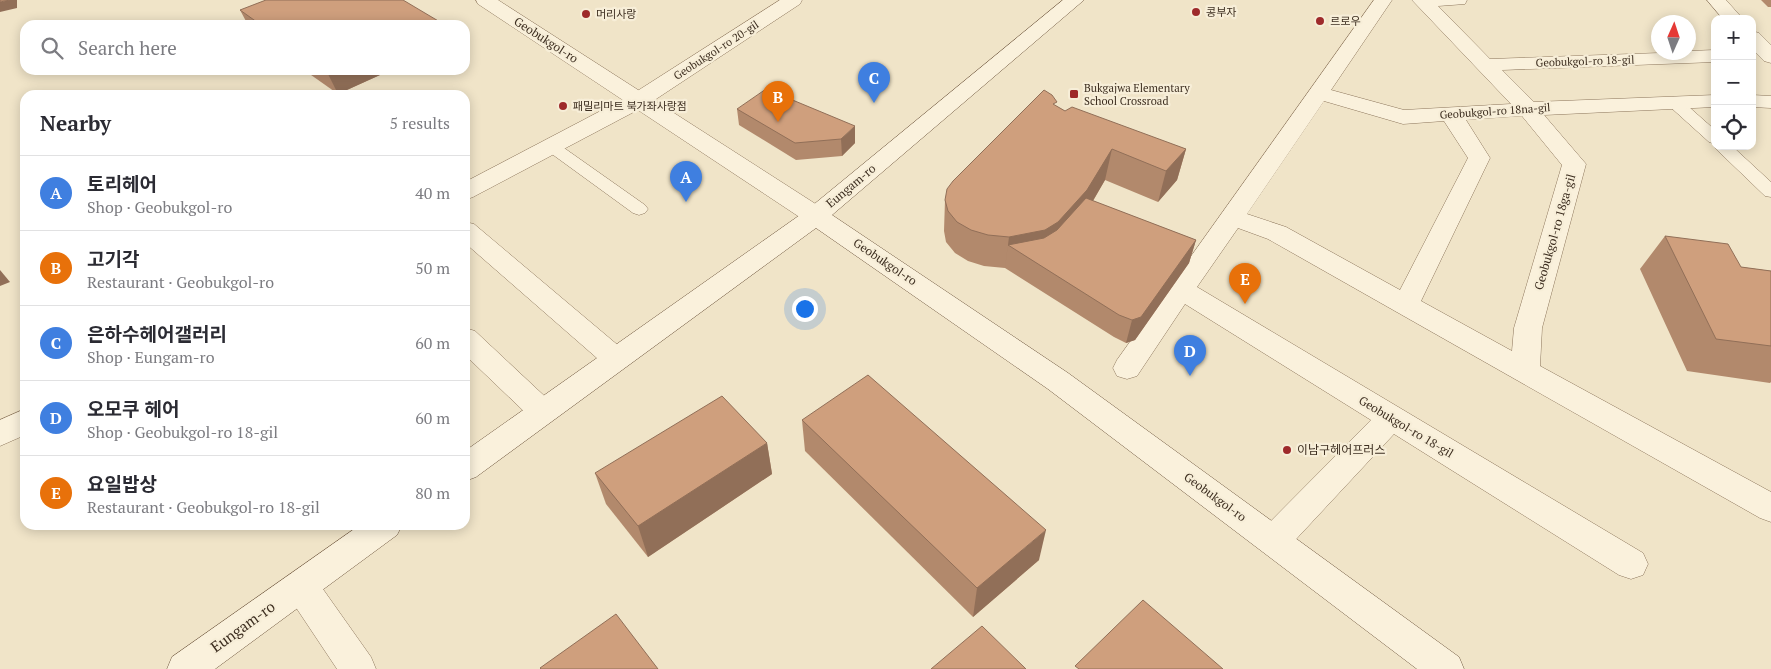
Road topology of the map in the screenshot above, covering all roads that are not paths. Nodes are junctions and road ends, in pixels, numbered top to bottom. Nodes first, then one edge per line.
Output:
1 (485, 0) edge
2 (793, 0) edge
3 (1075, 0) edge
4 (1383, 0) edge
5 (1458, 0) edge
6 (1716, 0) edge
7 (1422, 1) edge
8 (1730, 15) edge
9 (1756, 41) edge
10 (1711, 56) edge
11 (1771, 57) edge
12 (1485, 65) junction
13 (1318, 93) junction
14 (639, 100) junction
15 (1711, 101) edge
16 (1756, 101) edge
17 (1674, 102) junction
18 (1771, 102) edge
19 (1528, 109) junction
20 (1451, 114) junction
21 (1711, 135) edge
22 (551, 146) junction
23 (1726, 150) edge
24 (470, 189) edge
25 (1771, 192) edge
26 (639, 210) dead end
27 (816, 216) junction
28 (1232, 217) junction
29 (470, 234) edge
30 (1182, 290) junction
31 (1406, 305) junction
32 (470, 343) edge
33 (616, 359) junction
34 (1128, 368) dead end
35 (1525, 371) junction
36 (543, 412) junction
37 (1390, 418) junction
38 (20, 424) edge
39 (0, 434) edge
40 (470, 464) edge
41 (1771, 508) edge
42 (379, 530) edge
43 (1274, 540) junction
44 (1631, 564) dead end
45 (301, 586) junction
46 (185, 669) edge
47 (358, 669) edge
48 (1446, 669) edge

1 - 14 street, Geobukgol-ro
2 - 14 street, Geobukgol-ro 20-gil
3 - 27 street, Eungam-ro
4 - 13 street
5 - 7 street
6 - 8 street
7 - 12 street
9 - 11 street
10 - 12 street, Geobukgol-ro 18-gil
12 - 19 street
13 - 20 street, Geobukgol-ro 18na-gil
13 - 28 street
14 - 22 street, Geobukgol-ro 20-gil
14 - 27 street, Geobukgol-ro
15 - 17 street, Geobukgol-ro 18na-gil
16 - 18 street
17 - 19 street, Geobukgol-ro 18na-gil
17 - 21 lane
19 - 20 street, Geobukgol-ro 18na-gil
19 - 35 street, Geobukgol-ro 18ga-gil
20 - 31 street
22 - 24 street, Geobukgol-ro 20-gil
22 - 26 lane
23 - 25 lane
27 - 33 street, Eungam-ro
27 - 43 street, Geobukgol-ro
28 - 30 street
28 - 31 street
29 - 33 street
30 - 34 street
30 - 37 street, Geobukgol-ro 18-gil
31 - 35 street
32 - 36 street
33 - 36 street, Eungam-ro
35 - 41 street
36 - 40 street, Eungam-ro
37 - 43 street
37 - 44 street, Geobukgol-ro 18-gil
38 - 39 street
42 - 45 street, Eungam-ro
43 - 48 street, Geobukgol-ro
45 - 46 street, Eungam-ro
45 - 47 street

